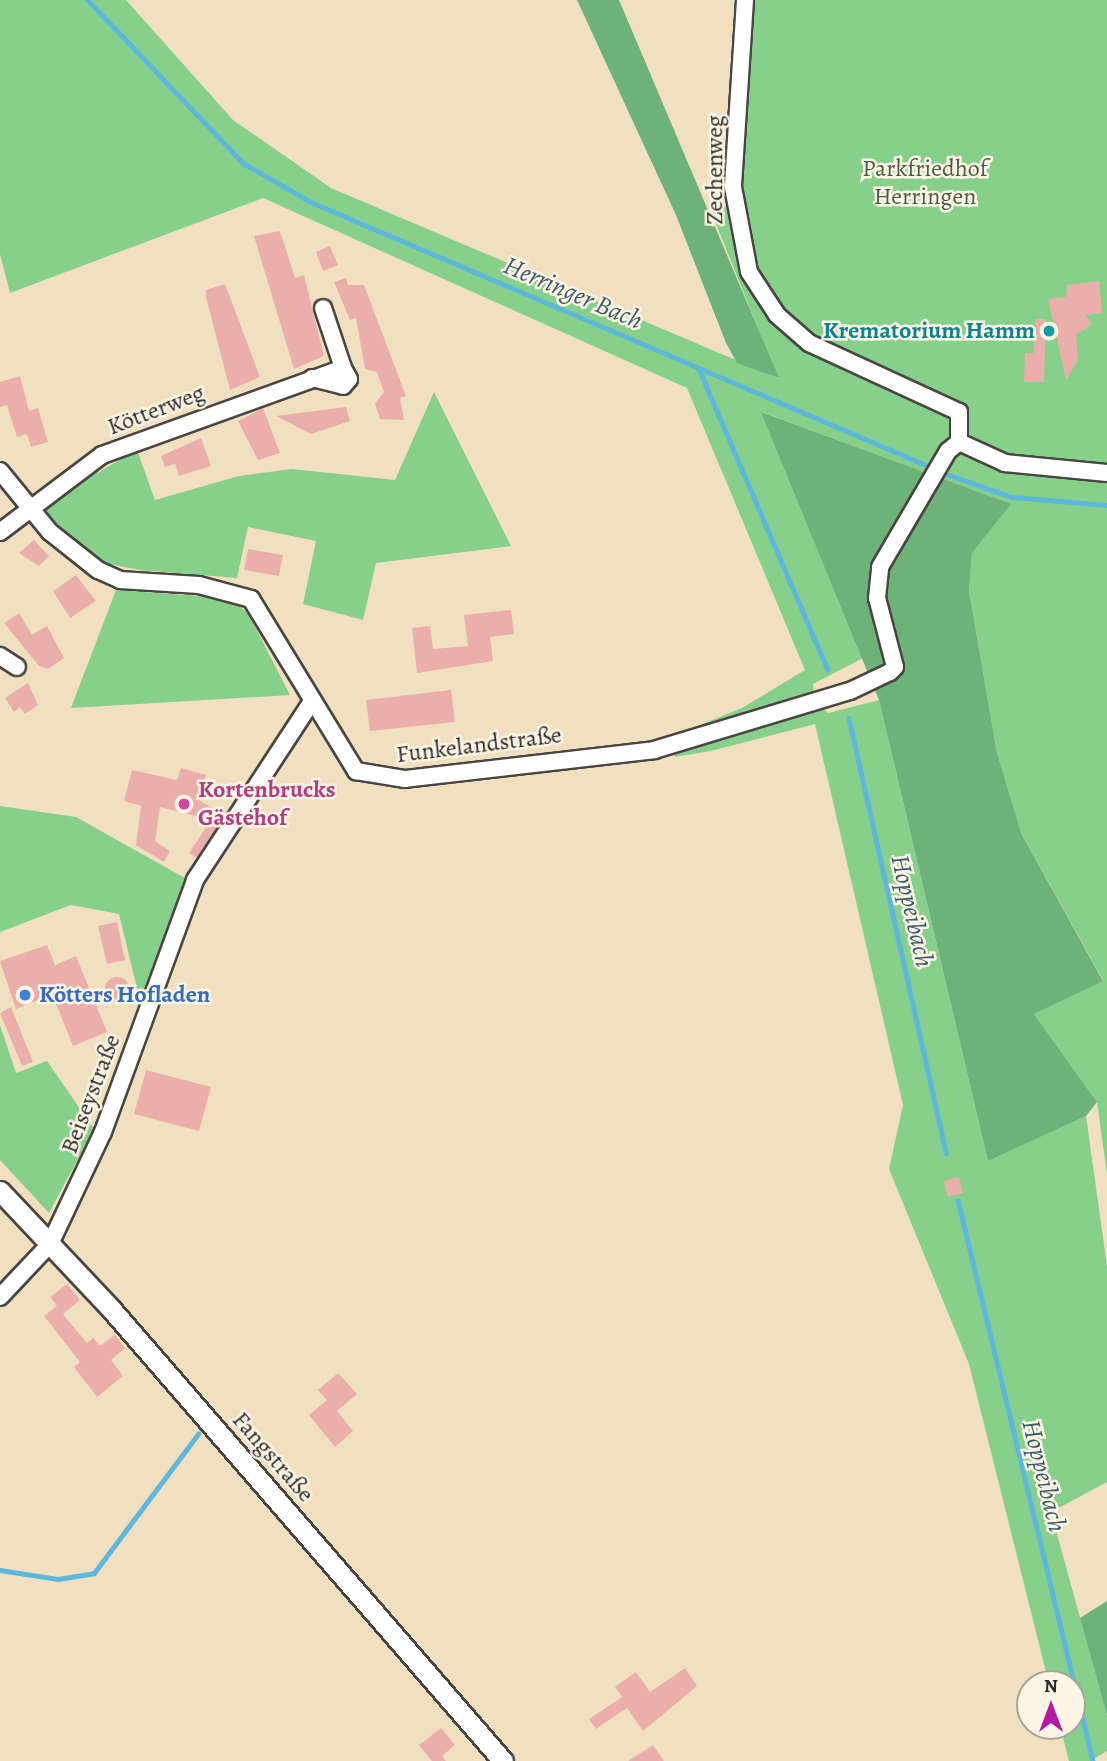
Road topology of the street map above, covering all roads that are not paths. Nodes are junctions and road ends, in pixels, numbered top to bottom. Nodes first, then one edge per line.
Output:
1 (746, 0) edge
2 (323, 308) dead end
3 (954, 446) junction
4 (0, 471) edge
5 (1107, 473) edge
6 (28, 506) junction
7 (0, 532) edge
8 (0, 656) edge
9 (17, 667) dead end
10 (311, 703) junction
11 (0, 1191) edge
12 (50, 1244) junction
13 (0, 1297) edge
14 (503, 1761) edge

1 - 3 street, Zechenweg
2 - 6 street, Kötterweg
3 - 5 street
3 - 10 street, Funkelandstraße
4 - 6 street, Funkelandstraße
6 - 7 street, Kötterweg
6 - 10 street, Funkelandstraße
8 - 9 street
10 - 12 street, Beiseystraße
11 - 12 main road, Fangstraße
12 - 13 street, Beiseystraße
12 - 14 main road, Fangstraße

